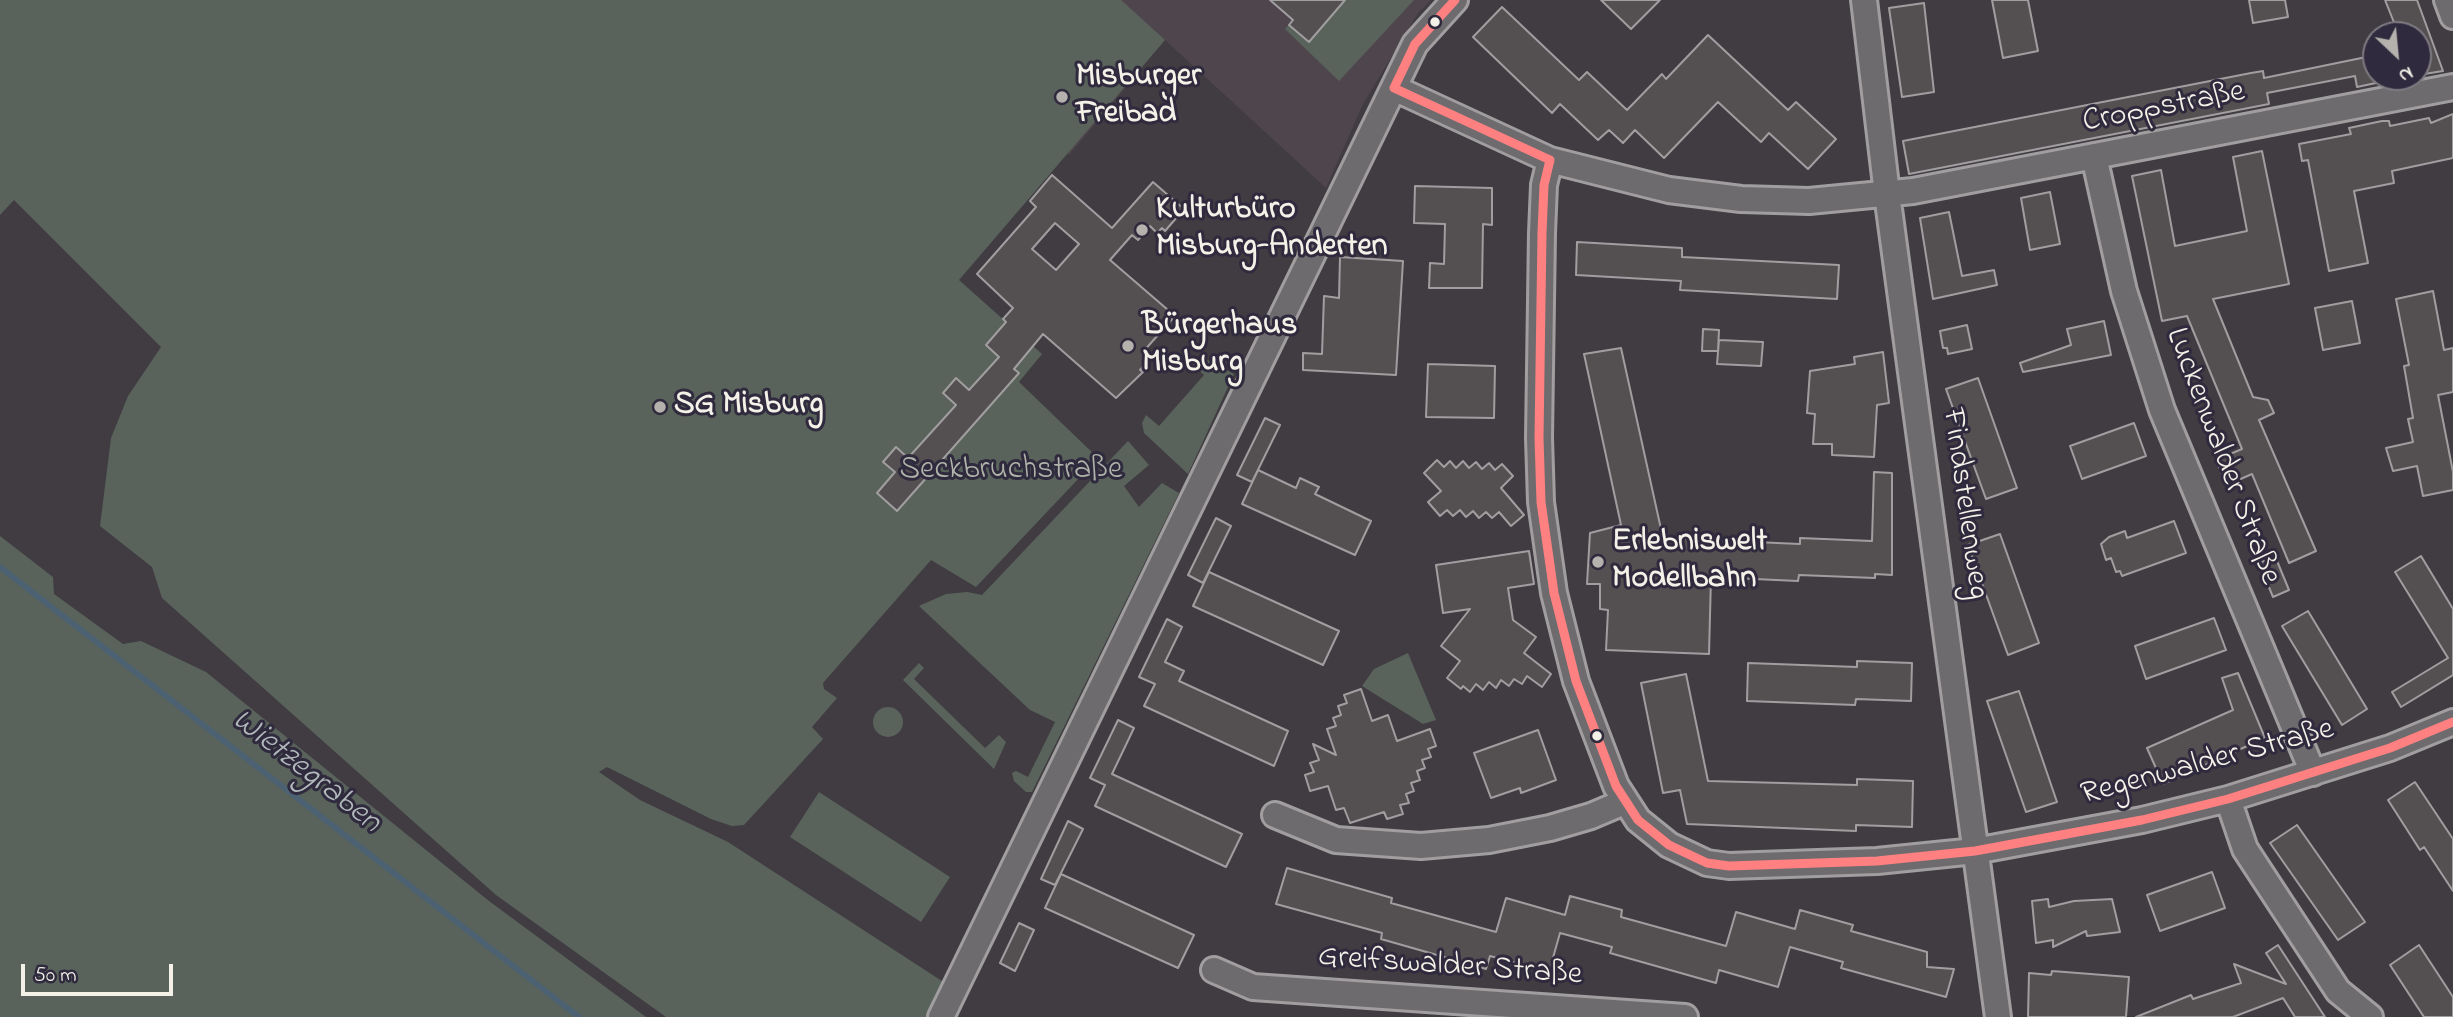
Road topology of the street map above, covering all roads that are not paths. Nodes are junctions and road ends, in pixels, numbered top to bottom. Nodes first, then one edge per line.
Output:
1 (1455, 0) edge
2 (1864, 0) edge
3 (2446, 0) edge
4 (2453, 16) edge
5 (2453, 87) edge
6 (1394, 88) junction
7 (2094, 156) junction
8 (1550, 160) junction
9 (1887, 194) junction
10 (2453, 722) edge
11 (2313, 773) junction
12 (2228, 799) junction
13 (1623, 802) junction
14 (1275, 815) dead end
15 (1975, 851) junction
16 (1214, 970) dead end
17 (1995, 1016) edge
18 (941, 1017) edge
19 (1685, 1017) edge
20 (2370, 1017) edge

1 - 6 street
2 - 9 street, Findstellenweg
3 - 4 street
5 - 7 street, Croppstraße
6 - 8 street, Croppstraße
6 - 18 street
7 - 9 street, Croppstraße
7 - 11 street, Luckenwalder Straße
8 - 9 street, Croppstraße
8 - 13 street
9 - 15 street, Findstellenweg
10 - 11 street, Regenwalder Straße
11 - 12 street, Regenwalder Straße
12 - 15 street, Regenwalder Straße
12 - 20 street
13 - 14 street
13 - 15 street, Regenwalder Straße
15 - 17 street, Findstellenweg
16 - 19 street, Greifswalder Straße

